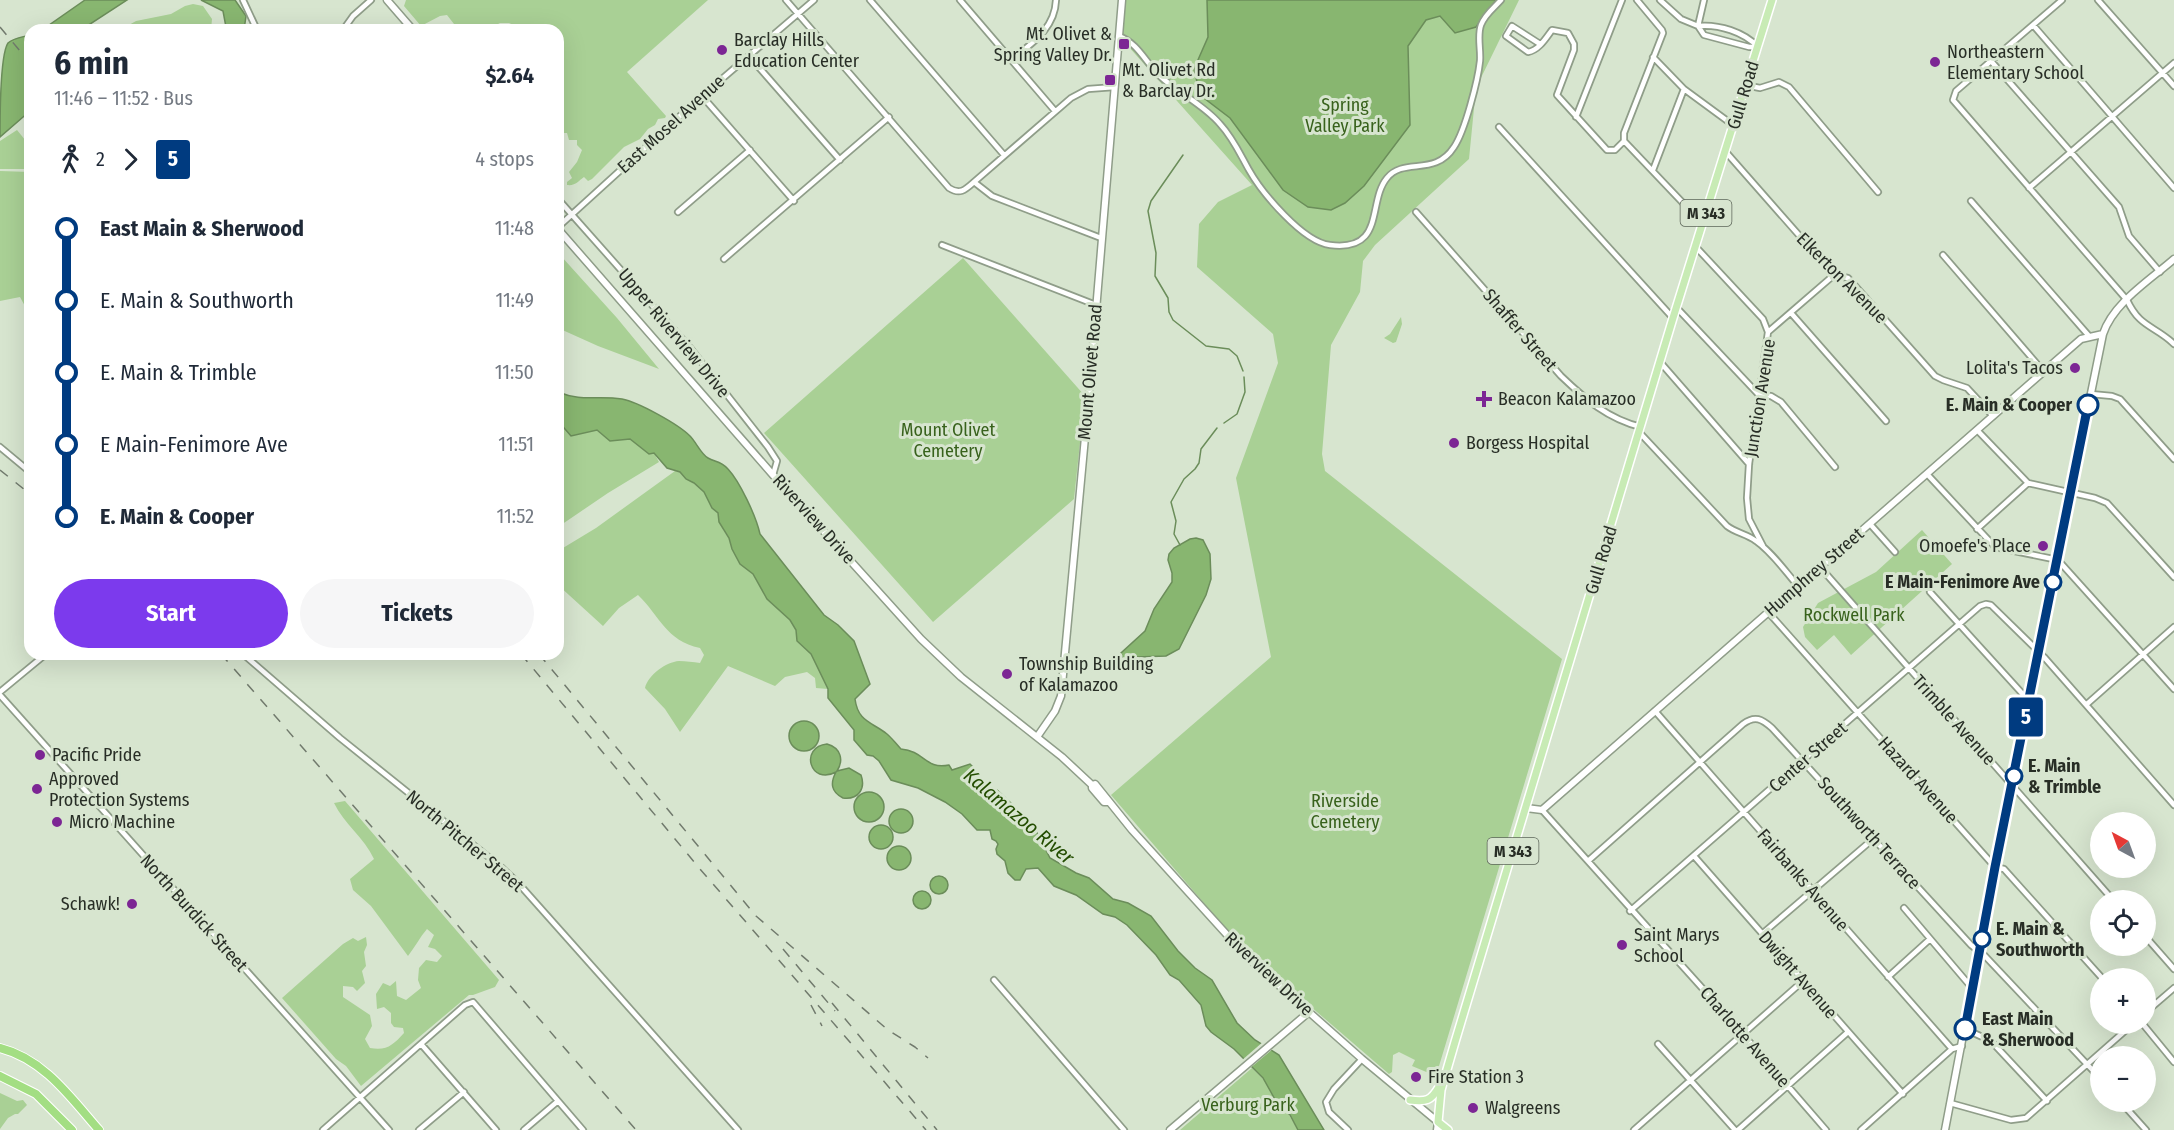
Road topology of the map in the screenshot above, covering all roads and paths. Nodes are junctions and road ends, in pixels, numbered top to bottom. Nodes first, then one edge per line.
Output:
1 (243, 0) edge
2 (371, 0) edge
3 (387, 0) edge
4 (786, 0) edge
5 (814, 0) edge
6 (870, 0) edge
7 (960, 0) edge
8 (1056, 0) edge
9 (1122, 0) edge
10 (1501, 0) edge
11 (1622, 0) edge
12 (1637, 0) edge
13 (1660, 0) edge
14 (1704, 0) edge
15 (1772, 0) edge
16 (2062, 0) edge
17 (2098, 0) edge
18 (798, 14) junction
19 (254, 24) edge
20 (347, 24) edge
21 (408, 24) edge
22 (2033, 25) junction
23 (1698, 26) junction
24 (1119, 36) junction
25 (1540, 44) junction
26 (1758, 47) junction
27 (749, 56) junction
28 (1011, 60) junction
29 (1652, 60) junction
30 (1991, 61) junction
31 (2174, 63) edge
32 (2163, 73) junction
33 (1745, 85) junction
34 (2174, 86) edge
35 (1114, 87) junction
36 (1684, 89) junction
37 (702, 96) junction
38 (1055, 111) junction
39 (889, 117) junction
40 (1576, 117) junction
41 (2112, 117) junction
42 (1734, 125) junction
43 (1499, 127) dead end
44 (1624, 141) junction
45 (750, 150) junction
46 (1725, 151) junction
47 (2071, 152) junction
48 (1004, 155) junction
49 (840, 160) junction
50 (1653, 170) junction
51 (974, 182) junction
52 (2029, 188) junction
53 (2174, 188) edge
54 (1878, 192) dead end
55 (794, 201) junction
56 (1971, 201) dead end
57 (564, 206) edge
58 (678, 212) dead end
59 (1416, 212) dead end
60 (571, 214) junction
61 (564, 222) edge
62 (1702, 223) junction
63 (564, 235) edge
64 (1101, 238) junction
65 (942, 244) dead end
66 (1695, 246) junction
67 (1943, 255) dead end
68 (724, 259) dead end
69 (2174, 259) edge
70 (2160, 272) junction
71 (1834, 275) junction
72 (2127, 300) junction
73 (1096, 305) junction
74 (1676, 307) junction
75 (1791, 313) junction
76 (1673, 318) junction
77 (1768, 332) junction
78 (2103, 334) junction
79 (2089, 336) junction
80 (2174, 344) edge
81 (1660, 362) junction
82 (2044, 372) junction
83 (2091, 394) junction
84 (1760, 395) junction
85 (1993, 417) junction
86 (1886, 421) dead end
87 (1640, 430) junction
88 (1977, 430) junction
89 (0, 447) edge
90 (2174, 459) edge
91 (1749, 464) junction
92 (24, 467) edge
93 (1835, 467) dead end
94 (1927, 474) junction
95 (773, 475) junction
96 (2028, 483) junction
97 (2071, 492) junction
98 (1870, 524) junction
99 (1977, 529) junction
100 (1763, 546) junction
101 (1895, 552) dead end
102 (2058, 560) junction
103 (1820, 567) junction
104 (2174, 577) edge
105 (1798, 586) junction
106 (1930, 592) dead end
107 (1768, 612) junction
108 (1960, 624) junction
109 (2174, 627) edge
110 (2039, 652) junction
111 (2143, 654) junction
112 (39, 660) edge
113 (250, 660) edge
114 (1909, 669) junction
115 (2174, 689) edge
116 (0, 694) edge
117 (2029, 701) junction
118 (2086, 704) junction
119 (1655, 711) junction
120 (1858, 713) junction
121 (1037, 737) junction
122 (1700, 762) junction
123 (1803, 762) junction
124 (2012, 785) junction
125 (2174, 804) edge
126 (1526, 808) junction
127 (1542, 810) junction
128 (1743, 813) junction
129 (1872, 839) junction
130 (1694, 856) junction
131 (1588, 861) junction
132 (1995, 867) junction
133 (2104, 890) edge
134 (1812, 891) junction
135 (1904, 908) dead end
136 (1630, 911) junction
137 (1762, 934) junction
138 (1930, 939) junction
139 (2156, 949) edge
140 (1980, 952) junction
141 (2093, 968) edge
142 (2174, 969) edge
143 (1888, 977) junction
144 (994, 980) dead end
145 (1803, 981) junction
146 (1972, 988) junction
147 (2174, 988) edge
148 (2156, 1004) edge
149 (1309, 1012) junction
150 (1965, 1029) junction
151 (1848, 1032) junction
152 (1742, 1034) junction
153 (2122, 1034) edge
154 (2151, 1034) edge
155 (421, 1044) junction
156 (1658, 1044) dead end
157 (1962, 1046) junction
158 (0, 1048) edge
159 (1952, 1049) junction
160 (1362, 1059) junction
161 (2174, 1062) edge
162 (2088, 1064) junction
163 (2090, 1066) edge
164 (0, 1076) edge
165 (1445, 1076) junction
166 (1691, 1080) junction
167 (1787, 1085) junction
168 (464, 1092) junction
169 (1903, 1094) junction
170 (360, 1098) junction
171 (1410, 1100) junction
172 (558, 1101) junction
173 (2047, 1101) junction
174 (1950, 1103) junction
175 (2130, 1112) edge
176 (1438, 1122) junction
177 (735, 1129) edge
178 (72, 1130) edge
179 (99, 1130) edge
180 (323, 1130) edge
181 (389, 1130) edge
182 (419, 1130) edge
183 (496, 1130) edge
184 (524, 1130) edge
185 (583, 1130) edge
186 (1124, 1130) edge
187 (1170, 1130) edge
188 (1348, 1130) edge
189 (1437, 1130) edge
190 (1448, 1130) edge
191 (1634, 1130) edge
192 (1736, 1130) edge
193 (1826, 1130) edge
194 (1861, 1130) edge
195 (1945, 1130) edge
196 (2146, 1130) edge

1 - 19 street
2 - 20 street
3 - 21 street
4 - 18 street
5 - 18 street, East Mosel Avenue
6 - 48 street
7 - 28 street
8 - 28 street
9 - 24 street, Mount Olivet Road
10 - 24 street
11 - 40 street
12 - 29 street
13 - 23 street
14 - 23 street
15 - 26 main road, Gull Road / M 343
16 - 22 street
17 - 32 street
18 - 27 street, East Mosel Avenue
18 - 39 street
22 - 30 street
22 - 41 street
23 - 26 street
23 - 26 street
24 - 35 street, Mount Olivet Road
25 - 25 street
25 - 40 street
26 - 33 main road, Gull Road / M 343
27 - 37 street, East Mosel Avenue
27 - 49 street
28 - 38 street
29 - 36 street
29 - 44 street
30 - 47 street
30 - 52 street
31 - 32 street
32 - 34 street
32 - 41 street
33 - 42 main road, Gull Road / M 343
33 - 54 street
35 - 38 street
35 - 64 street, Mount Olivet Road
36 - 42 street
36 - 50 street
37 - 45 street
37 - 60 street, East Mosel Avenue
38 - 48 street
39 - 49 street
39 - 51 street
40 - 44 street
41 - 47 street
41 - 53 street
42 - 46 main road, Gull Road / M 343
43 - 76 street
44 - 50 street
45 - 55 street
45 - 58 street
46 - 62 main road, Gull Road / M 343
46 - 71 street, Elkerton Avenue
47 - 52 street
47 - 70 street
48 - 51 street
49 - 55 street
50 - 62 street
51 - 64 street
52 - 72 street
55 - 68 street
56 - 79 street
57 - 60 street, Upper Riverview Drive
59 - 87 street, Shaffer Street
60 - 61 street, East Mosel Avenue
60 - 95 street, Upper Riverview Drive
62 - 66 main road, Gull Road / M 343
63 - 95 street, Riverview Drive
64 - 73 street, Mount Olivet Road
65 - 73 street
66 - 74 main road, Gull Road / M 343
66 - 77 street
67 - 82 street
69 - 70 street
70 - 72 street
71 - 75 street, Junction Avenue
71 - 85 street, Elkerton Avenue
72 - 78 street
72 - 80 street
73 - 121 street, Mount Olivet Road
74 - 76 main road, Gull Road / M 343
74 - 84 street
75 - 77 street, Junction Avenue
75 - 86 street
76 - 81 main road, Gull Road / M 343
77 - 84 street, Junction Avenue
78 - 79 street, Humphrey Street
78 - 83 street
79 - 82 street, Humphrey Street
81 - 87 main road, Gull Road / M 343
81 - 91 street
82 - 85 street, Humphrey Street
83 - 90 street
83 - 97 street
84 - 91 street, Junction Avenue
84 - 93 street
85 - 88 street, Humphrey Street
87 - 100 street
87 - 126 main road, Gull Road / M 343
88 - 94 street, Humphrey Street
88 - 96 street
89 - 92 street
91 - 100 street, Junction Avenue
94 - 98 street, Humphrey Street
94 - 99 street
95 - 121 street, Riverview Drive
96 - 97 street
96 - 99 street
97 - 102 street
97 - 104 street
98 - 101 street
98 - 103 street, Humphrey Street
99 - 102 street
100 - 105 street
102 - 110 street
102 - 111 street
103 - 105 street, Humphrey Street
103 - 114 street, Trimble Avenue
105 - 107 street, Humphrey Street
106 - 108 street
107 - 119 street, Humphrey Street
107 - 120 street, Hazard Avenue
108 - 110 street, Center Street
108 - 114 street, Center Street
108 - 117 street
109 - 111 street
110 - 117 street
110 - 118 street
111 - 115 street
111 - 118 street
112 - 116 street
113 - 177 street, North Pitcher Street
114 - 120 street, Center Street
114 - 124 street, Trimble Avenue
116 - 170 street, North Burdick Street
117 - 124 street
118 - 125 street
119 - 122 street, Fairbanks Avenue
119 - 127 street, Humphrey Street
120 - 123 street, Center Street
120 - 132 street, Hazard Avenue
121 - 149 street, Riverview Drive
122 - 123 street, Southworth Terrace
122 - 128 street, Fairbanks Avenue
122 - 131 street
123 - 128 street, Center Street
123 - 129 street, Southworth Terrace
124 - 132 street
124 - 133 street, Trimble Avenue
126 - 127 street
126 - 165 main road, Gull Road / M 343
127 - 131 street, Charlotte Avenue
128 - 130 street, Center Street
128 - 134 street, Fairbanks Avenue
129 - 134 street
129 - 140 street, Southworth Terrace
130 - 136 street, Center Street
130 - 137 street, Dwight Avenue
131 - 136 street, Charlotte Avenue
132 - 140 street
132 - 141 street, Hazard Avenue
134 - 137 street
134 - 143 street, Fairbanks Avenue
135 - 138 street
136 - 152 street, Charlotte Avenue
137 - 145 street, Dwight Avenue
138 - 143 street
138 - 146 street
139 - 142 street
140 - 146 street
140 - 162 street, Southworth Terrace
143 - 159 street, Fairbanks Avenue
144 - 186 street
145 - 151 street, Dwight Avenue
145 - 152 street
146 - 150 street
147 - 148 street
149 - 160 street, Riverview Drive
149 - 187 street
150 - 157 street
150 - 173 street
151 - 167 street
151 - 169 street, Dwight Avenue
152 - 166 street
152 - 167 street, Charlotte Avenue
153 - 162 street
154 - 161 street
155 - 168 street
155 - 170 street
155 - 172 street
156 - 166 street
157 - 159 street
157 - 174 street
158 - 179 highway
159 - 169 street
160 - 171 street, Riverview Drive
160 - 188 street
162 - 163 street, Southworth Terrace
162 - 173 street
164 - 178 highway
165 - 171 main road
165 - 176 main road, Gull Road / M 343
166 - 191 street
166 - 192 street
167 - 192 street
167 - 193 street, Charlotte Avenue
168 - 182 street
168 - 183 street
169 - 194 street
170 - 180 street
170 - 181 street, North Burdick Street
171 - 176 street, Riverview Drive
172 - 184 street
172 - 185 street
173 - 174 street
174 - 195 street
175 - 196 street
176 - 189 street
176 - 190 main road, Riverview Drive

